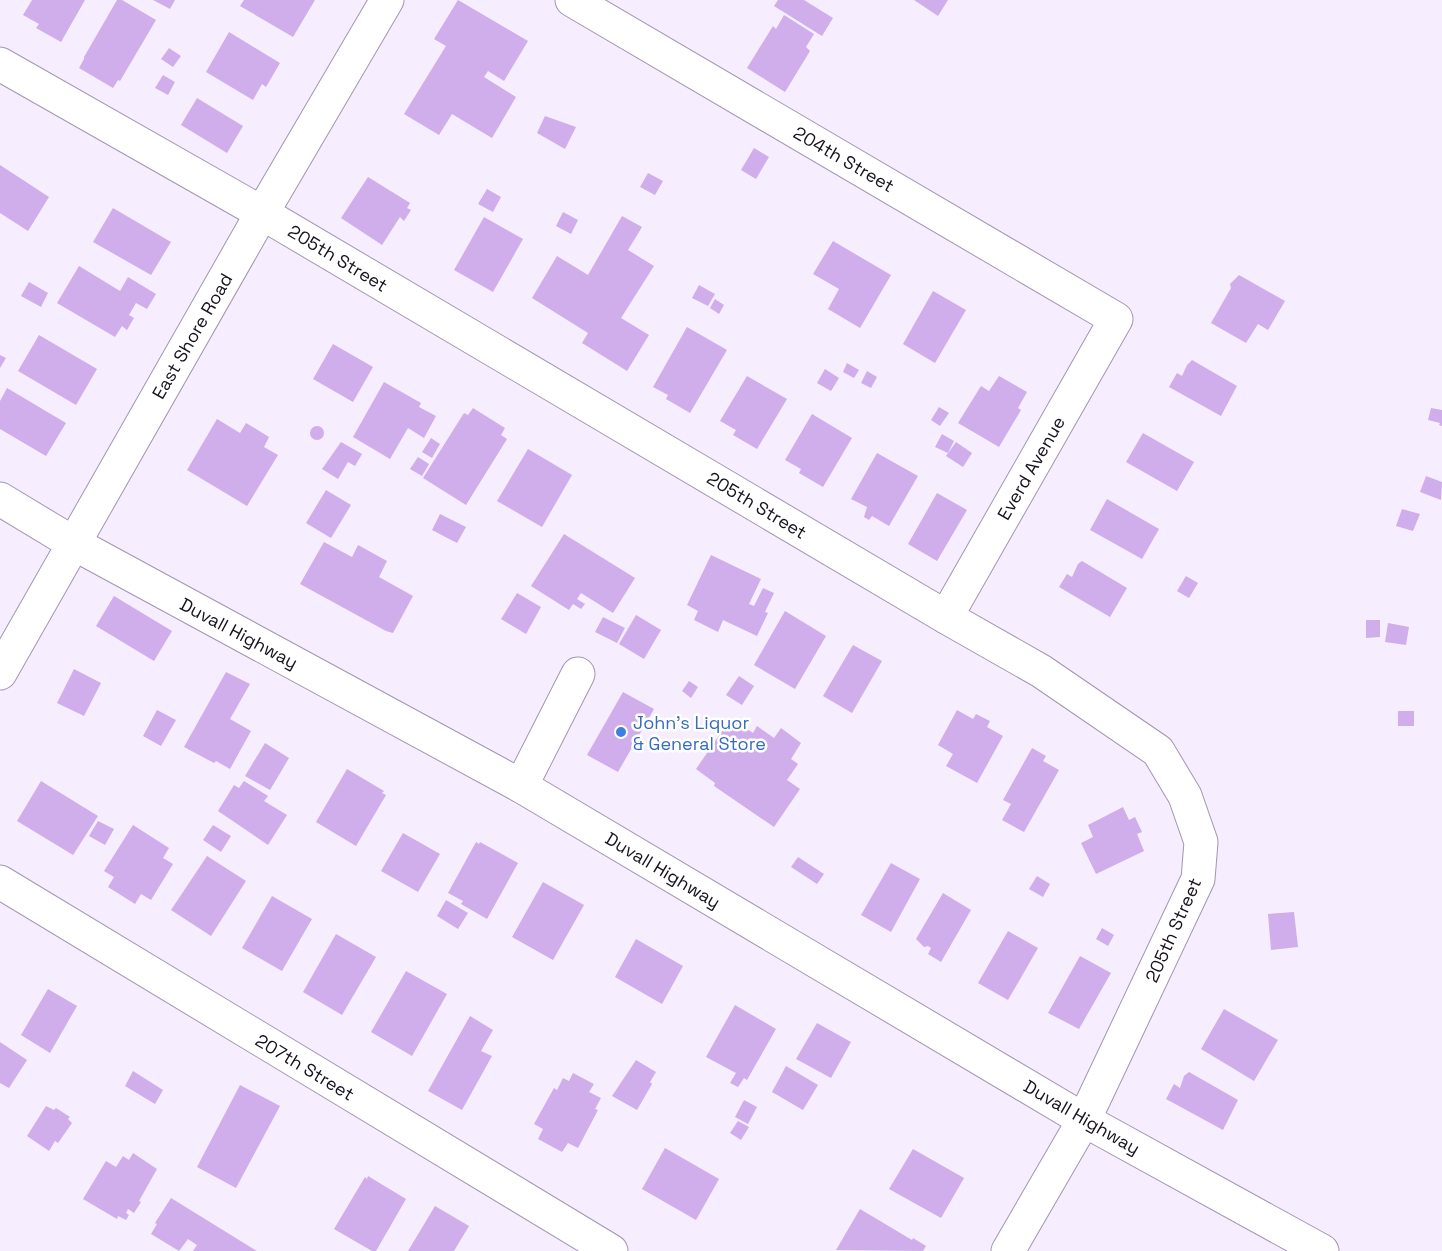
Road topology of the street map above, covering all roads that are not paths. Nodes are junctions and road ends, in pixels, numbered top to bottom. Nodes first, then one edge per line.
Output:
1 (387, 0) edge
2 (572, 0) edge
3 (0, 64) edge
4 (262, 213) junction
5 (1116, 319) joint
6 (0, 499) edge
7 (73, 543) junction
8 (946, 617) junction
9 (0, 673) edge
10 (578, 674) dead end
11 (521, 786) junction
12 (0, 882) edge
13 (1084, 1120) junction
14 (611, 1251) edge
15 (1008, 1251) edge
16 (1322, 1251) edge

1 - 4 street, East Shore Road
2 - 5 street, 204th Street
3 - 4 street, 205th Street
4 - 7 street, East Shore Road
4 - 8 street, 205th Street
5 - 8 street, Everd Avenue
6 - 7 street, Duvall Highway
7 - 9 street, East Shore Road
7 - 11 street, Duvall Highway
8 - 13 street, 205th Street
10 - 11 street
11 - 13 street, Duvall Highway
12 - 14 street, 207th Street
13 - 15 street, 205th Street
13 - 16 street, Duvall Highway

